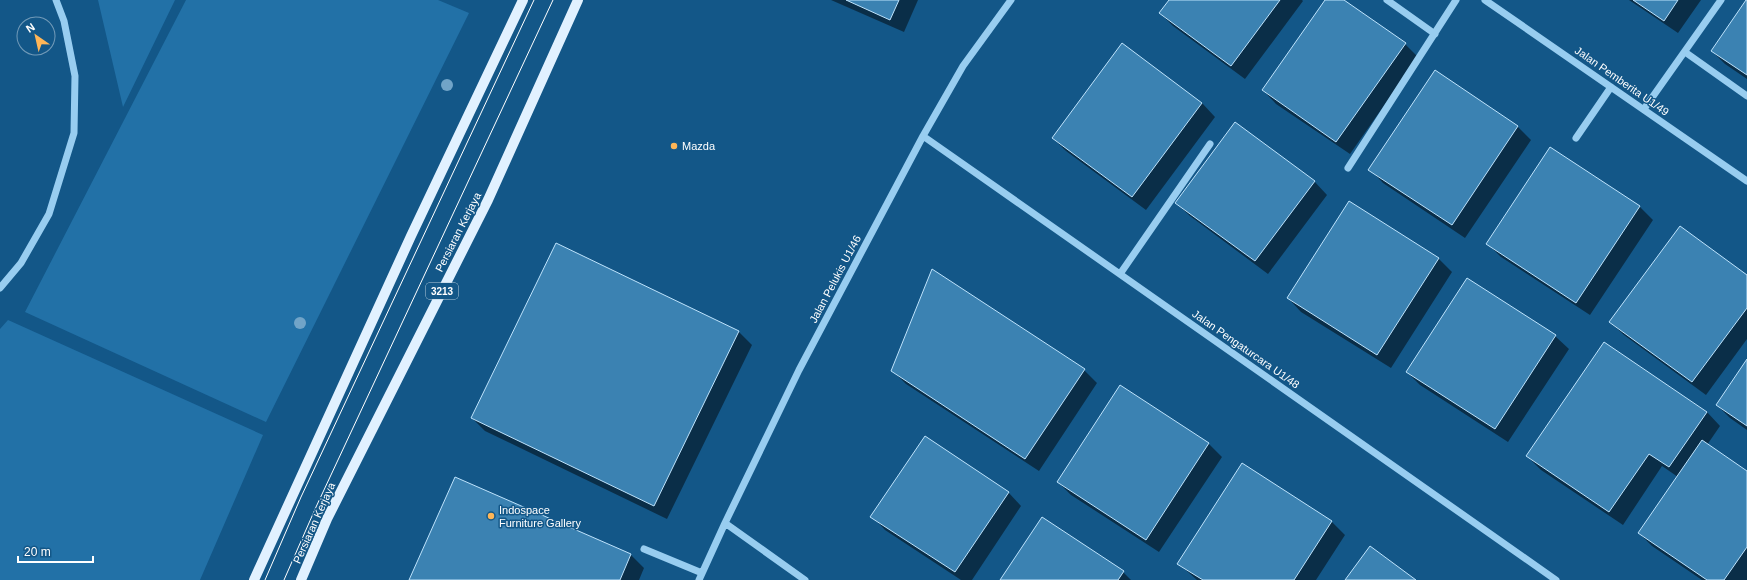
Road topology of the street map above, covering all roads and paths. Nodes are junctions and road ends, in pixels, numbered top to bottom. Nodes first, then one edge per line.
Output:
1 (56, 0) edge
2 (523, 0) edge
3 (578, 0) edge
4 (1011, 0) edge
5 (1387, 0) edge
6 (1456, 0) edge
7 (1485, 0) edge
8 (1721, 0) edge
9 (1436, 34) junction
10 (1685, 52) junction
11 (1611, 87) junction
12 (1747, 96) edge
13 (1644, 110) junction
14 (923, 136) junction
15 (1576, 138) dead end
16 (1210, 144) dead end
17 (1348, 168) dead end
18 (1747, 181) edge
19 (1120, 274) junction
20 (0, 288) edge
21 (725, 523) junction
22 (644, 549) dead end
23 (700, 577) edge
24 (254, 580) edge
25 (301, 580) edge
26 (805, 580) edge
27 (1556, 580) edge

1 - 20 street
2 - 24 main road
3 - 25 main road, Persiaran Kerjaya / 3213
4 - 14 street, Jalan Pelukis U1/46
5 - 9 street
6 - 9 street
7 - 11 street, Jalan Pemberita U1/49
8 - 10 street
9 - 17 street
10 - 12 street
10 - 13 street
11 - 13 street, Jalan Pemberita U1/49
11 - 15 street
13 - 18 street, Jalan Pemberita U1/49
14 - 19 street, Jalan Pengaturcara U1/48
14 - 21 street, Jalan Pelukis U1/46
16 - 19 street
19 - 27 street, Jalan Pengaturcara U1/48
21 - 23 street, Jalan Pelukis U1/46
21 - 26 street
22 - 23 street

